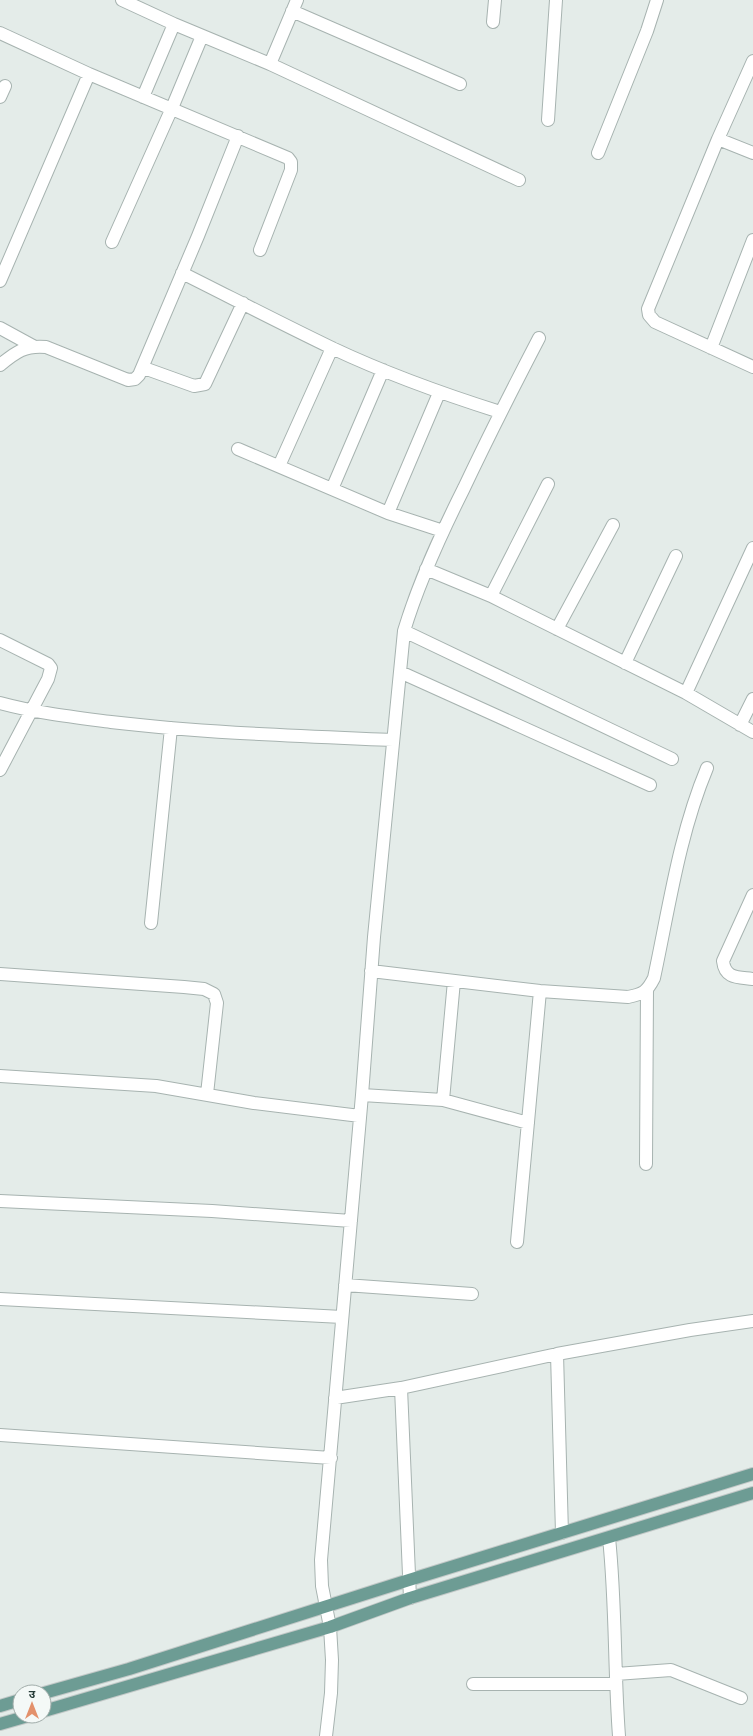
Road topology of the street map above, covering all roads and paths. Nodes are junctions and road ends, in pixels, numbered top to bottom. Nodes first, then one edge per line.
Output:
1 (122, 0) edge
2 (495, 0) edge
3 (556, 0) edge
4 (657, 0) edge
5 (294, 6) edge
6 (493, 22) dead end
7 (174, 24) junction
8 (0, 32) edge
9 (202, 36) junction
10 (753, 61) edge
11 (270, 64) junction
12 (89, 74) junction
13 (460, 84) dead end
14 (143, 97) junction
15 (172, 108) junction
16 (548, 120) dead end
17 (238, 136) junction
18 (718, 139) junction
19 (598, 153) dead end
20 (753, 153) edge
21 (519, 180) dead end
22 (753, 240) edge
23 (112, 242) dead end
24 (260, 250) dead end
25 (182, 273) junction
26 (0, 281) edge
27 (243, 303) junction
28 (0, 328) edge
29 (539, 338) dead end
30 (33, 346) junction
31 (332, 348) junction
32 (711, 348) junction
33 (0, 365) edge
34 (753, 367) edge
35 (144, 368) junction
36 (382, 370) junction
37 (439, 393) junction
38 (500, 412) junction
39 (238, 448) dead end
40 (279, 466) junction
41 (548, 484) dead end
42 (332, 489) junction
43 (388, 513) junction
44 (613, 525) dead end
45 (443, 531) junction
46 (753, 548) edge
47 (676, 556) dead end
48 (426, 569) junction
49 (491, 596) junction
50 (556, 629) junction
51 (404, 631) junction
52 (0, 640) edge
53 (625, 663) junction
54 (400, 672) junction
55 (686, 694) junction
56 (753, 699) edge
57 (0, 703) edge
58 (31, 711) junction
59 (740, 725) junction
60 (171, 728) junction
61 (753, 732) edge
62 (393, 740) junction
63 (672, 759) dead end
64 (707, 768) dead end
65 (0, 770) edge
66 (650, 785) dead end
67 (753, 895) edge
68 (151, 923) dead end
69 (371, 971) junction
70 (0, 974) edge
71 (753, 979) edge
72 (454, 981) junction
73 (647, 990) junction
74 (540, 991) junction
75 (0, 1076) edge
76 (207, 1094) junction
77 (362, 1095) junction
78 (443, 1100) junction
79 (360, 1116) junction
80 (528, 1123) junction
81 (646, 1164) dead end
82 (0, 1201) edge
83 (351, 1221) junction
84 (517, 1242) dead end
85 (345, 1285) junction
86 (472, 1294) dead end
87 (0, 1298) edge
88 (342, 1317) junction
89 (753, 1322) edge
90 (557, 1354) junction
91 (401, 1388) junction
92 (335, 1398) junction
93 (0, 1435) edge
94 (331, 1458) junction
95 (753, 1474) edge
96 (753, 1494) edge
97 (562, 1533) junction
98 (609, 1538) junction
99 (409, 1580) junction
100 (410, 1598) junction
101 (326, 1607) junction
102 (330, 1627) junction
103 (616, 1679) junction
104 (473, 1684) dead end
105 (52, 1692) edge
106 (741, 1698) dead end
107 (12, 1702) edge
108 (0, 1706) edge
109 (52, 1709) edge
110 (12, 1721) edge
111 (0, 1724) edge
112 (326, 1736) edge
113 (619, 1736) edge

1 - 7 street
2 - 6 street
3 - 16 street
4 - 19 street
5 - 11 street
5 - 13 street
7 - 9 street
7 - 14 street
8 - 12 street
9 - 11 street
9 - 15 street
10 - 18 street
11 - 21 street
12 - 14 street
12 - 26 street
14 - 15 street
15 - 17 street
15 - 23 street
17 - 24 street
17 - 25 street
18 - 20 street
18 - 32 street
22 - 32 street
25 - 27 street
25 - 35 street
27 - 31 street
27 - 35 street
28 - 30 street
29 - 38 street
30 - 33 street
30 - 35 street
31 - 36 street
31 - 40 street
32 - 34 street
36 - 37 street
36 - 42 street
37 - 38 street
37 - 43 street
38 - 45 street
39 - 40 street
40 - 42 street
41 - 49 street
42 - 43 street
43 - 45 street
44 - 50 street
45 - 48 street
46 - 55 street
47 - 53 street
48 - 49 street
48 - 51 street
49 - 50 street
50 - 53 street
51 - 54 street
51 - 63 street
52 - 58 street
53 - 55 street
54 - 62 street
54 - 66 street
55 - 59 street
56 - 59 street
57 - 58 street
58 - 60 street
58 - 65 street
59 - 61 street
60 - 62 street
60 - 68 street
62 - 69 street
64 - 73 street
67 - 71 street
69 - 72 street
69 - 77 street
70 - 76 street
72 - 74 street
72 - 78 street
73 - 74 street
73 - 81 street
74 - 80 street
75 - 76 street
76 - 79 street
77 - 78 street
77 - 79 street
78 - 80 street
79 - 83 street
80 - 84 street
82 - 83 street
83 - 85 street
85 - 86 street
85 - 88 street
87 - 88 street
88 - 92 street
89 - 90 street
90 - 91 street
90 - 97 street
91 - 92 street
91 - 99 street
92 - 94 street
93 - 94 street
94 - 101 street
95 - 97 main road
96 - 98 main road
97 - 99 main road
98 - 100 main road
98 - 103 street
99 - 100 street
99 - 101 main road
100 - 102 main road
101 - 102 street
101 - 105 main road
102 - 109 main road
102 - 112 street
103 - 104 street
103 - 106 street
103 - 113 street
107 - 108 main road
110 - 111 main road

